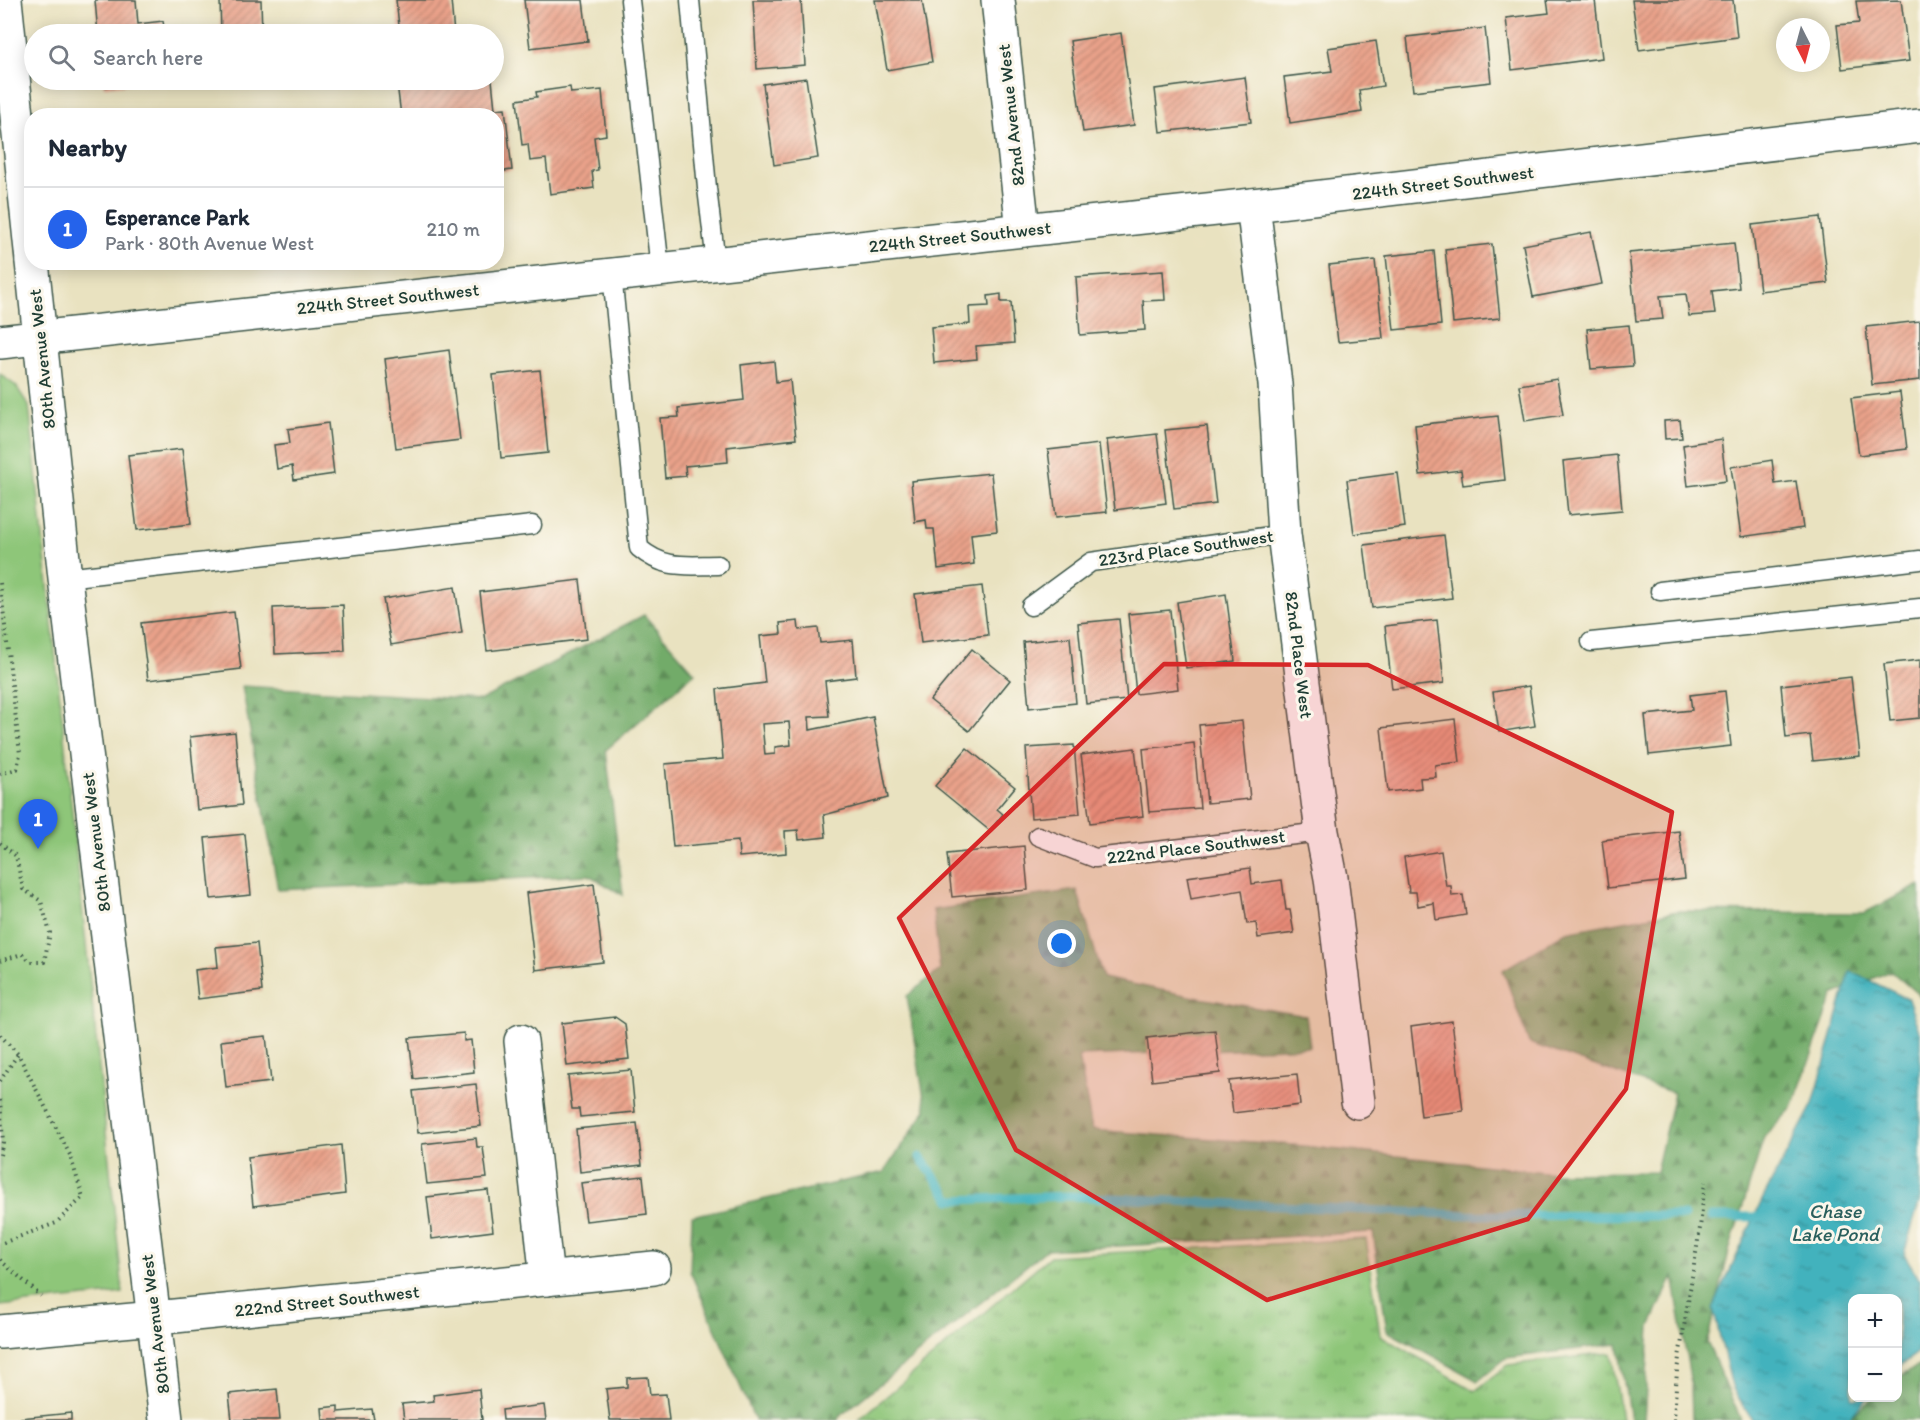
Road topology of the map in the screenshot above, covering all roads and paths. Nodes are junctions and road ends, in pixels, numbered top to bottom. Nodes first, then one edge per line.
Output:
1 (5, 0) edge
2 (630, 0) edge
3 (690, 0) edge
4 (998, 0) edge
5 (1920, 126) edge
6 (24, 184) edge
7 (1253, 205) junction
8 (1023, 230) junction
9 (716, 263) junction
10 (660, 269) junction
11 (33, 270) edge
12 (612, 274) junction
13 (40, 337) junction
14 (0, 342) edge
15 (532, 525) dead end
16 (1284, 534) junction
17 (1920, 560) edge
18 (718, 565) dead end
19 (65, 578) junction
20 (0, 583) edge
21 (1660, 591) dead end
22 (1031, 606) dead end
23 (1920, 608) edge
24 (1591, 642) dead end
25 (0, 774) edge
26 (1322, 832) junction
27 (1038, 836) dead end
28 (0, 843) edge
29 (0, 962) edge
30 (0, 1035) edge
31 (521, 1041) dead end
32 (18, 1054) junction
33 (0, 1081) edge
34 (0, 1100) edge
35 (1358, 1102) dead end
36 (0, 1155) edge
37 (1705, 1182) dead end
38 (0, 1244) edge
39 (0, 1260) edge
40 (654, 1268) dead end
41 (547, 1279) junction
42 (156, 1318) junction
43 (61, 1327) junction
44 (0, 1332) edge
45 (166, 1420) edge
46 (1674, 1420) edge

1 - 6 street, 80th Avenue West
2 - 10 lane
3 - 9 lane
4 - 8 street, 82nd Avenue West
5 - 7 street, 224th Street Southwest
7 - 8 street, 224th Street Southwest
7 - 16 street, 82nd Place West
8 - 9 street, 224th Street Southwest
9 - 10 street, 224th Street Southwest
10 - 12 street, 224th Street Southwest
11 - 13 street, 80th Avenue West
12 - 13 street, 224th Street Southwest
12 - 18 lane
13 - 14 street, 224th Street Southwest
13 - 19 street, 80th Avenue West
15 - 19 lane
16 - 22 lane, 223rd Place Southwest
16 - 26 street, 82nd Place West
17 - 21 lane
19 - 42 street, 80th Avenue West
20 - 25 path
23 - 24 lane
26 - 27 lane, 222nd Place Southwest
26 - 35 street, 82nd Place West
28 - 29 path
30 - 32 path
31 - 41 street
32 - 33 path
32 - 38 path
34 - 36 path
37 - 46 path
39 - 43 path
40 - 41 street, 222nd Street Southwest
41 - 42 street, 222nd Street Southwest
42 - 43 street, 222nd Street Southwest
42 - 45 street, 80th Avenue West
43 - 44 street, 222nd Street Southwest

